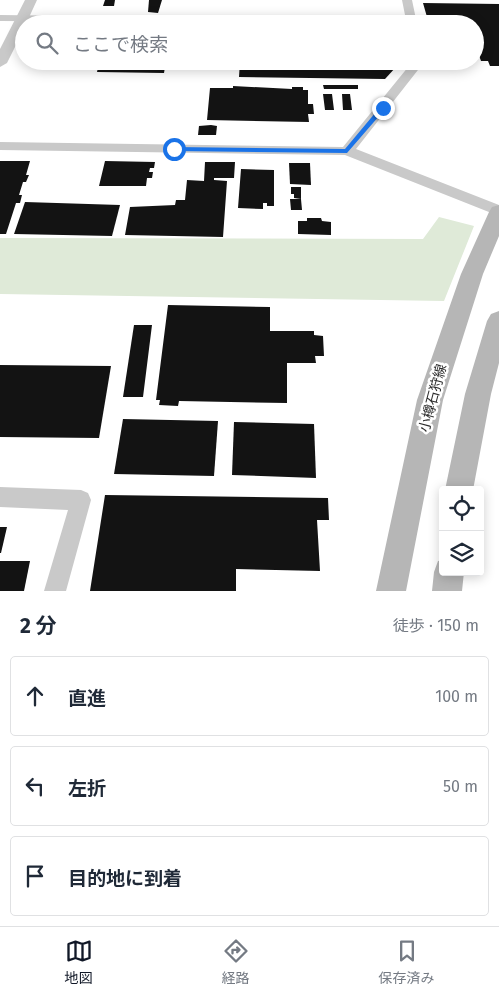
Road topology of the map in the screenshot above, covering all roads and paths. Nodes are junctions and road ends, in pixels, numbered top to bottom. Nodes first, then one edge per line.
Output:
1 (31, 0) edge
2 (407, 0) edge
3 (24, 15) edge
4 (410, 15) edge
5 (0, 18) edge
6 (15, 18) edge
7 (15, 36) edge
8 (2, 66) edge
9 (413, 70) edge
10 (0, 146) edge
11 (347, 151) junction
12 (499, 211) edge
13 (499, 322) edge
14 (460, 486) edge
15 (0, 497) edge
16 (449, 576) edge
17 (55, 591) edge
18 (391, 591) edge
19 (447, 591) edge

1 - 3 street
2 - 4 street
5 - 6 street
7 - 8 street
9 - 11 street
10 - 11 street
11 - 12 street
12 - 18 main road, 小樽石狩線
13 - 14 main road
15 - 17 street
16 - 19 main road

